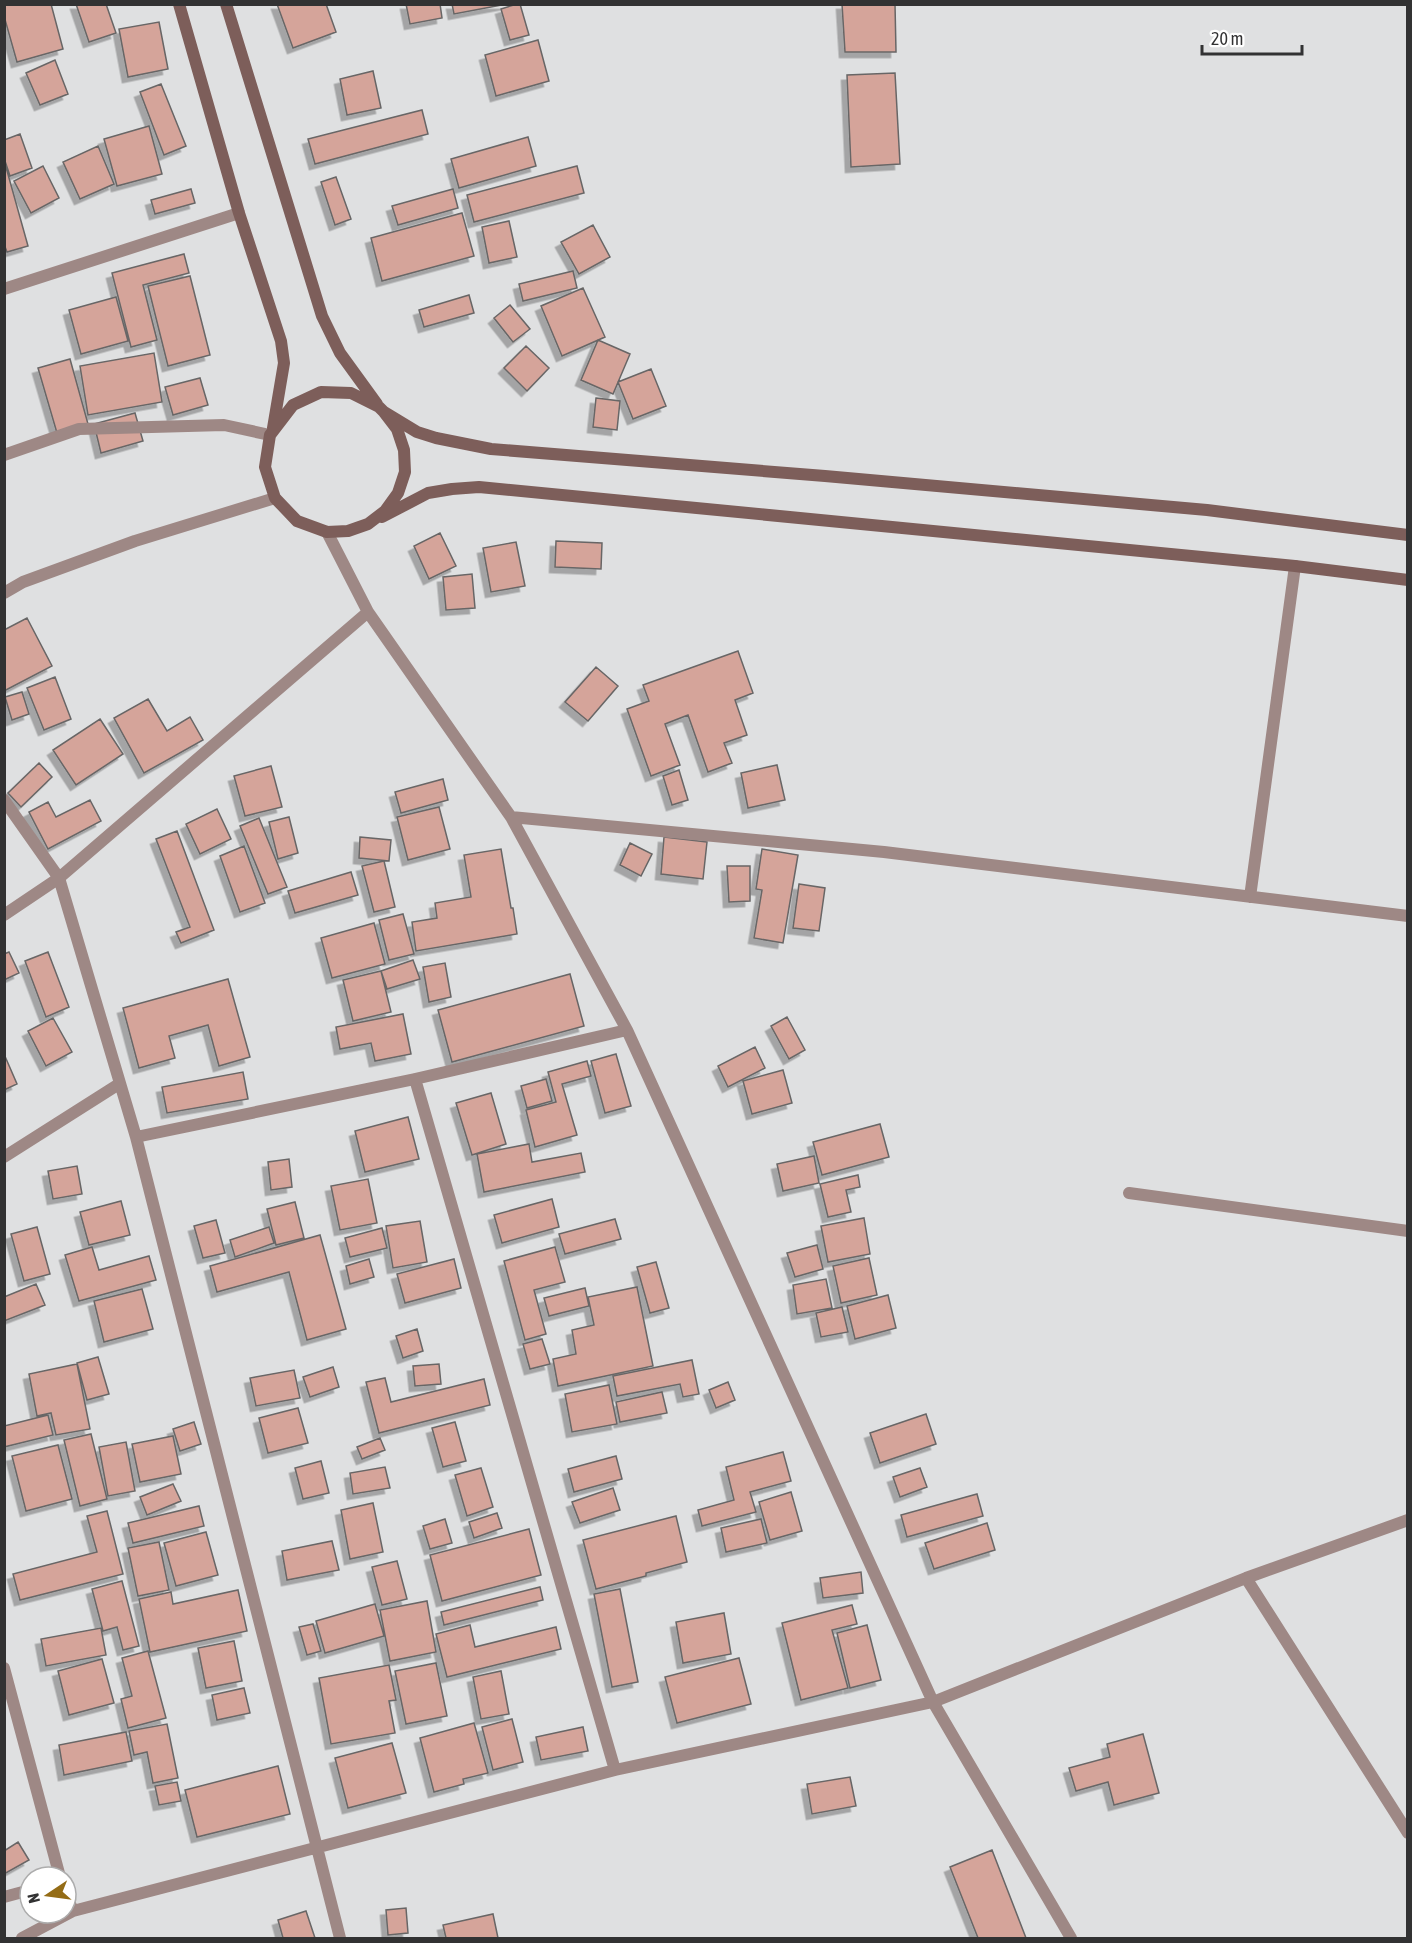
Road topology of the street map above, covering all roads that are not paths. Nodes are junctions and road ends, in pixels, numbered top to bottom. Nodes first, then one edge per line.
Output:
1 (179, 4) edge
2 (226, 4) edge
3 (239, 213) junction
4 (4, 289) edge
5 (382, 409) junction
6 (272, 432) junction
7 (4, 455) edge
8 (275, 498) junction
9 (368, 524) junction
10 (327, 532) junction
11 (1407, 535) edge
12 (1295, 566) junction
13 (1407, 580) edge
14 (4, 593) edge
15 (368, 612) junction
16 (4, 800) edge
17 (511, 817) junction
18 (59, 878) junction
19 (1250, 897) junction
20 (4, 915) edge
21 (1407, 916) edge
22 (627, 1030) junction
23 (415, 1078) junction
24 (119, 1084) junction
25 (135, 1137) junction
26 (4, 1157) edge
27 (1129, 1193) dead end
28 (1407, 1231) edge
29 (1407, 1520) edge
30 (1246, 1578) junction
31 (4, 1668) edge
32 (933, 1702) junction
33 (615, 1770) junction
34 (1407, 1833) edge
35 (318, 1848) junction
36 (57, 1865) edge
37 (78, 1910) edge
38 (47, 1925) edge
39 (22, 1938) edge
40 (340, 1938) edge
41 (1071, 1938) edge

1 - 3 main road
2 - 5 main road
3 - 4 street
3 - 6 main road
5 - 6 main road
5 - 9 main road
5 - 11 main road
6 - 7 street
6 - 8 main road
8 - 10 main road
8 - 14 street
9 - 10 main road
9 - 12 main road
10 - 15 street
12 - 13 main road
12 - 19 street
15 - 17 street
15 - 18 street
16 - 18 street
17 - 19 street
17 - 22 street
18 - 20 street
18 - 24 street
19 - 21 street
22 - 23 street
22 - 32 street
23 - 25 street
23 - 33 street
24 - 25 street
24 - 26 street
25 - 35 street
27 - 28 street
29 - 30 street
30 - 32 street
30 - 34 street
31 - 36 street
32 - 33 street
32 - 41 street
33 - 35 street
35 - 37 street
35 - 40 street
38 - 39 street

